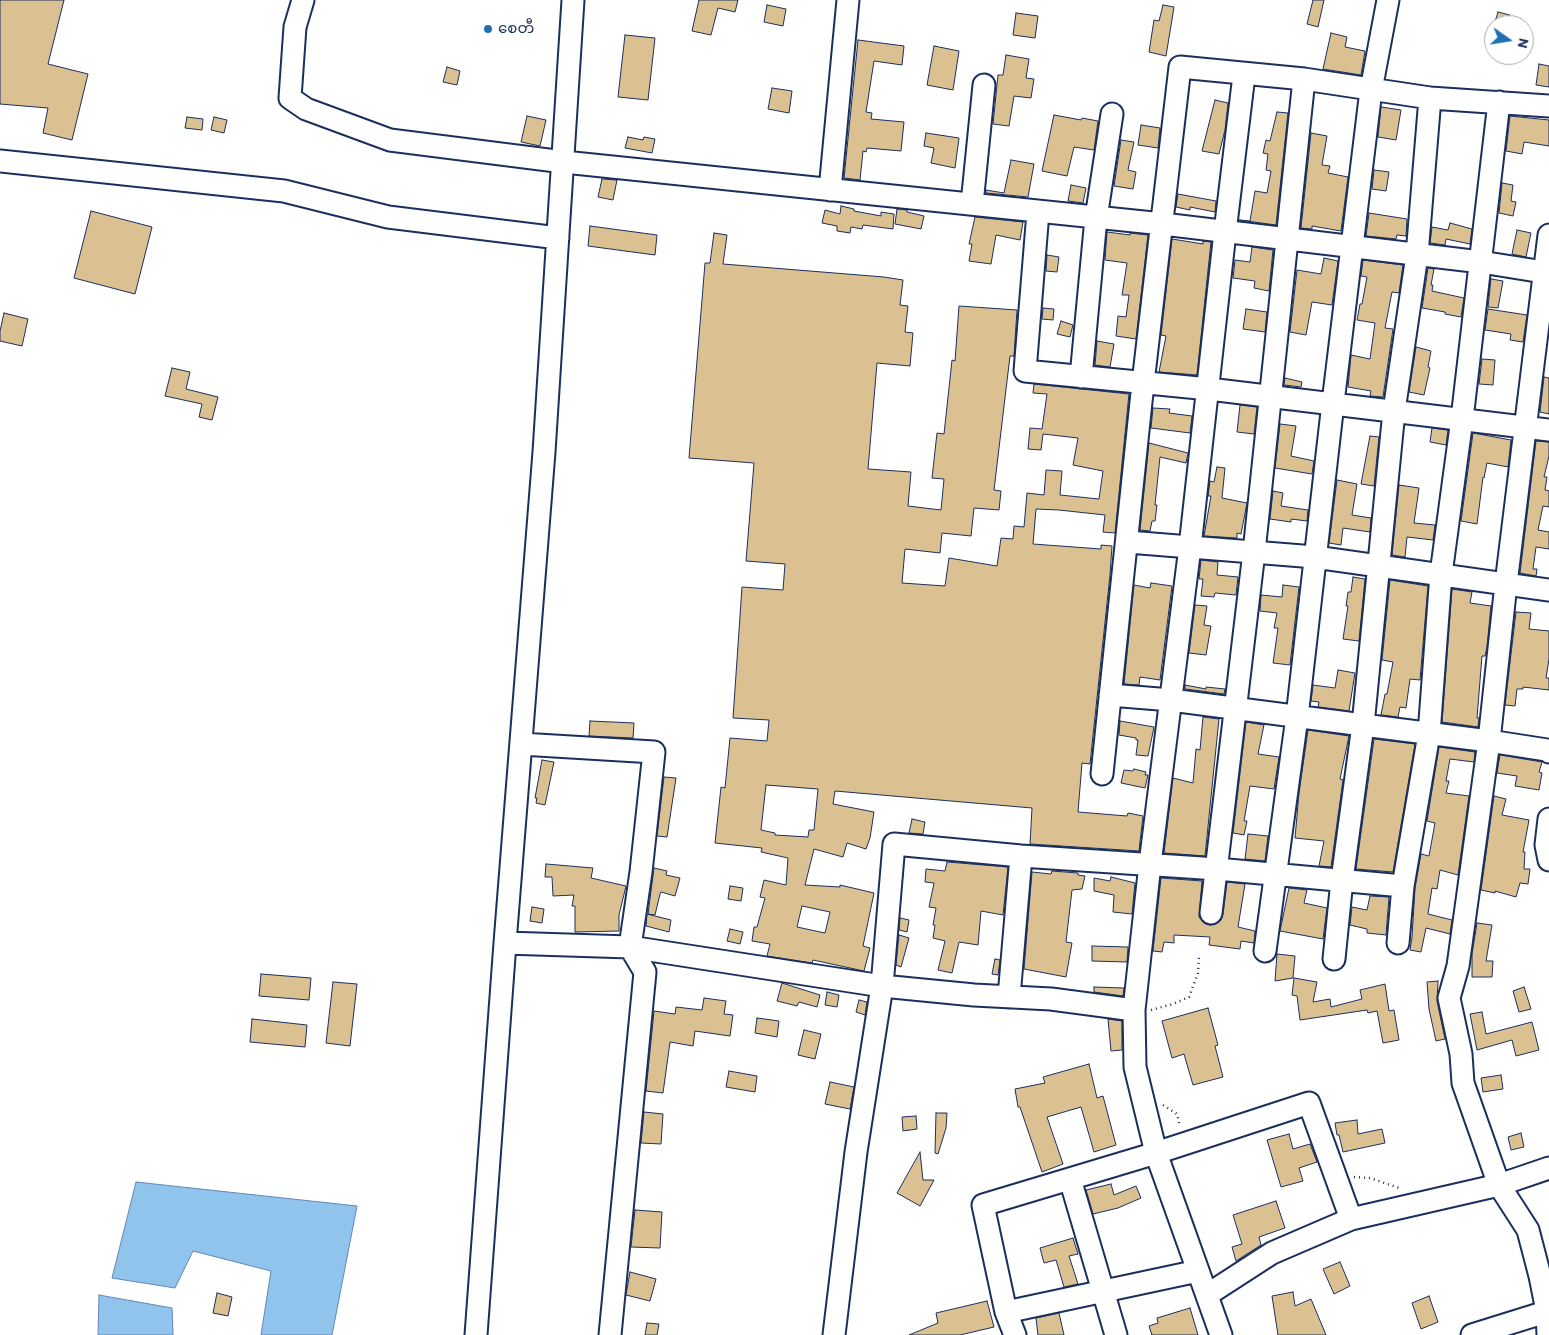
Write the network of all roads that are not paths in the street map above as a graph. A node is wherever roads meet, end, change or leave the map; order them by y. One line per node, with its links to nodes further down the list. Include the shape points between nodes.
1 (303, 0): 14 (street, via 295,27 290,98 306,109 390,140)
2 (573, 0): 14 (street)
3 (848, 0): 15 (street)
4 (1388, 0): 8 (street)
5 (1244, 75): 6 (street); 19 (street, via 1180,67); 20 (street)
6 (1304, 80): 8 (street); 23 (street)
7 (984, 84): 16 (street)
8 (1371, 90): 9 (street); 24 (street)
9 (1430, 98): 10 (street); 25 (street)
10 (1499, 102): 11 (street); 26 (street)
11 (1549, 106)
12 (1112, 114): 18 (street)
13 (0, 161): 22 (street, via 284,191 388,217)
14 (564, 162): 15 (street); 22 (street)
15 (830, 190): 16 (street)
16 (972, 204): 17 (street)
17 (1038, 212): 18 (street); 28 (street, via 1025,371)
18 (1096, 218): 19 (street); 28 (street)
19 (1163, 224): 20 (street); 29 (street)
20 (1225, 232): 23 (street); 30 (street)
21 (1549, 236): 27 (street)
22 (558, 238): 52 (street)
23 (1288, 239): 24 (street); 31 (street)
24 (1353, 247): 25 (street); 32 (street)
25 (1417, 255): 26 (street); 33 (street)
26 (1481, 262): 27 (street); 34 (street)
27 (1547, 272): 35 (street)
28 (1081, 377): 29 (street)
29 (1143, 383): 30 (street); 37 (street)
30 (1209, 389): 31 (street); 38 (street)
31 (1270, 396): 32 (street); 39 (street)
32 (1333, 403): 33 (street); 40 (street)
33 (1394, 411): 34 (street); 41 (street)
34 (1462, 419): 35 (street); 42 (street)
35 (1525, 426): 36 (street); 43 (street)
36 (1549, 430)
37 (1128, 542): 38 (street); 45 (street)
38 (1190, 547): 39 (street); 46 (street)
39 (1254, 552): 40 (street); 47 (street)
40 (1315, 557): 41 (street); 48 (street)
41 (1380, 566): 42 (street); 49 (street)
42 (1441, 574): 43 (street); 50 (street)
43 (1506, 584): 44 (street); 51 (street)
44 (1549, 590)
45 (1110, 694): 46 (street); 54 (street)
46 (1171, 700): 47 (street); 58 (street)
47 (1234, 708): 48 (street); 59 (street)
48 (1298, 717): 49 (street); 60 (street)
49 (1364, 724): 50 (street); 61 (street)
50 (1429, 734): 51 (street); 62 (street)
51 (1489, 741): 53 (street); 75 (street, via 1458,966 1449,998 1461,1054 1463,1083)
52 (521, 744): 64 (street); 66 (street, via 654,752)
53 (1548, 745)
54 (1102, 774)
55 (1549, 819): 57 (street, via 1546,845)
56 (1021, 856): 58 (street); 69 (street, via 894,844); 70 (street)
57 (1549, 860)
58 (1150, 864): 59 (street); 71 (street)
59 (1217, 868): 60 (street); 63 (street)
60 (1276, 874): 61 (street); 67 (street)
61 (1342, 880): 62 (street); 68 (street)
62 (1403, 886): 65 (street)
63 (1211, 913)
64 (505, 943): 66 (street); 82 (street)
65 (1398, 943)
66 (630, 947): 69 (street); 83 (street, via 645,972)
67 (1265, 952)
68 (1334, 959)
69 (882, 986): 70 (street); 84 (street, via 856,1152)
70 (1010, 997): 71 (street, via 1051,998)
71 (1134, 1014): 72 (street, via 1135,1067)
72 (1156, 1153): 74 (street); 76 (street, via 1309,1103); 77 (street)
73 (1549, 1168): 75 (street)
74 (1070, 1179): 78 (street); 81 (street, via 983,1205)
75 (1499, 1185): 76 (street); 80 (street, via 1528,1230)
76 (1351, 1220): 79 (street, via 1272,1253)
77 (1198, 1272): 78 (street); 79 (street)
78 (1103, 1291): 81 (street); 86 (street)
79 (1206, 1295): 87 (street)
80 (1548, 1311): 88 (street); 89 (street)
81 (1006, 1312): 85 (street)
82 (476, 1335)
83 (610, 1335)
84 (834, 1335)
85 (1015, 1335)
86 (1116, 1335)
87 (1221, 1335)
88 (1472, 1335)
89 (1548, 1335)

